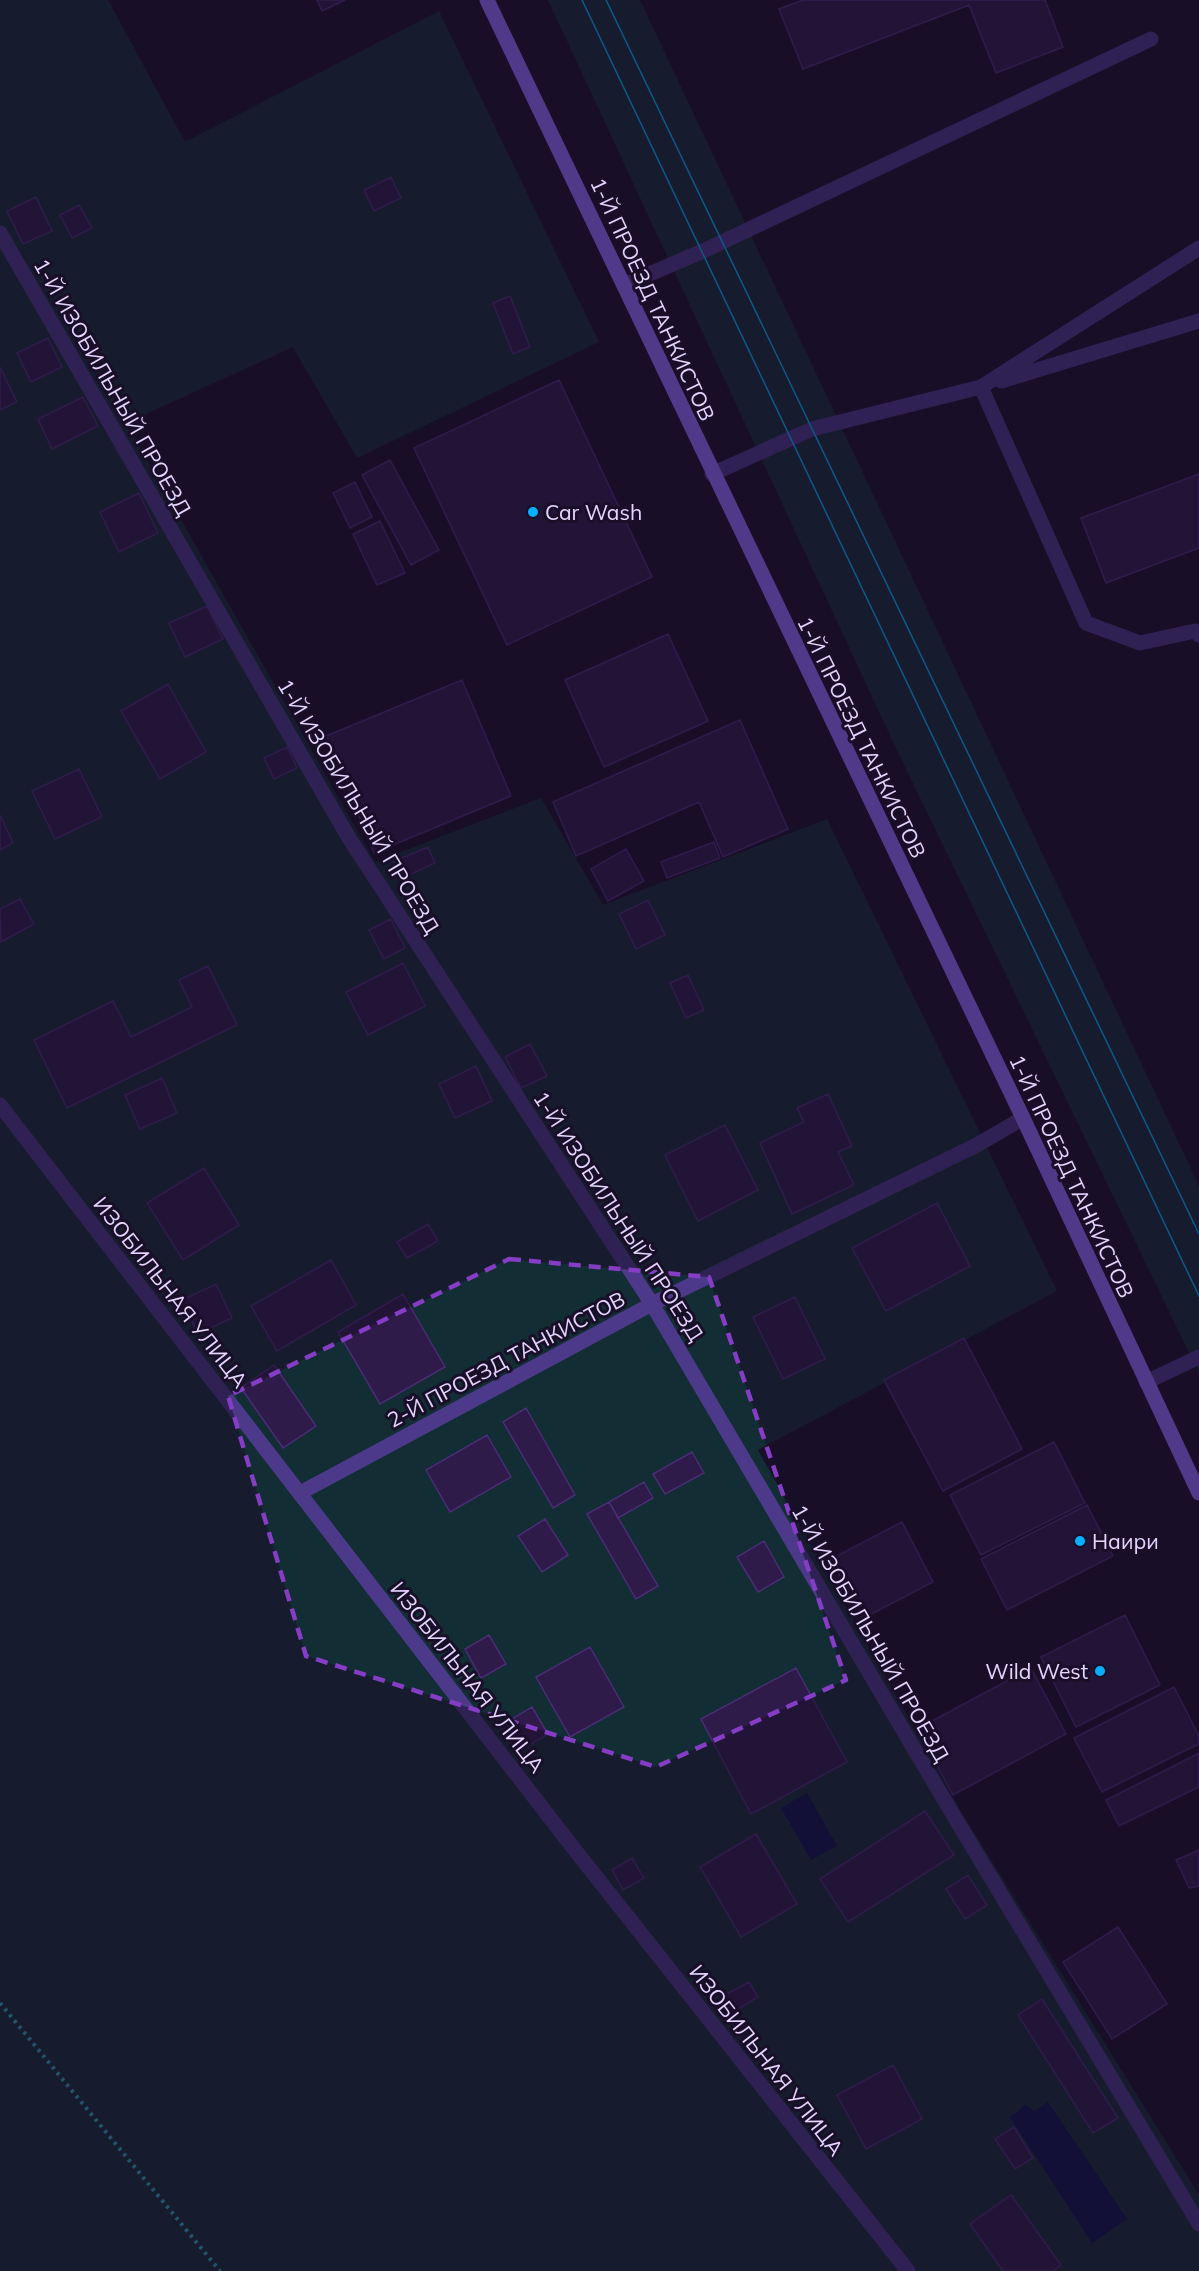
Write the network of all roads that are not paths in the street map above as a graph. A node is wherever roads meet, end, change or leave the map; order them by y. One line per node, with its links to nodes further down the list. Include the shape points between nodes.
1 (487, 0): 5 (main road, 1-Й ПРОЕЗД ТАНКИСТОВ)
2 (1151, 39): 5 (street)
3 (0, 233): 12 (street, 1-Й ИЗОБИЛЬНЫЙ ПРОЕЗД, via 349,838)
4 (1199, 248): 7 (street)
5 (624, 285): 8 (main road, 1-Й ПРОЕЗД ТАНКИСТОВ)
6 (1199, 321): 7 (street)
7 (981, 387): 8 (street, via 812,429); 9 (street, via 1086,624 1140,643)
8 (712, 474): 11 (main road, 1-Й ПРОЕЗД ТАНКИСТОВ)
9 (1198, 631)
10 (0, 1105): 15 (street, ИЗОБИЛЬНАЯ УЛИЦА)
11 (1023, 1118): 12 (street, 2-Й ПРОЕЗД ТАНКИСТОВ, via 976,1145); 14 (main road, 1-Й ПРОЕЗД ТАНКИСТОВ)
12 (652, 1304): 15 (street, 2-Й ПРОЕЗД ТАНКИСТОВ); 17 (street, 1-Й ИЗОБИЛЬНЫЙ ПРОЕЗД)
13 (1199, 1357): 14 (street)
14 (1146, 1382): 16 (main road, 1-Й ПРОЕЗД ТАНКИСТОВ)
15 (300, 1493): 18 (street, ИЗОБИЛЬНАЯ УЛИЦА, via 571,1845)
16 (1199, 1493)
17 (1199, 2224)
18 (908, 2271)

